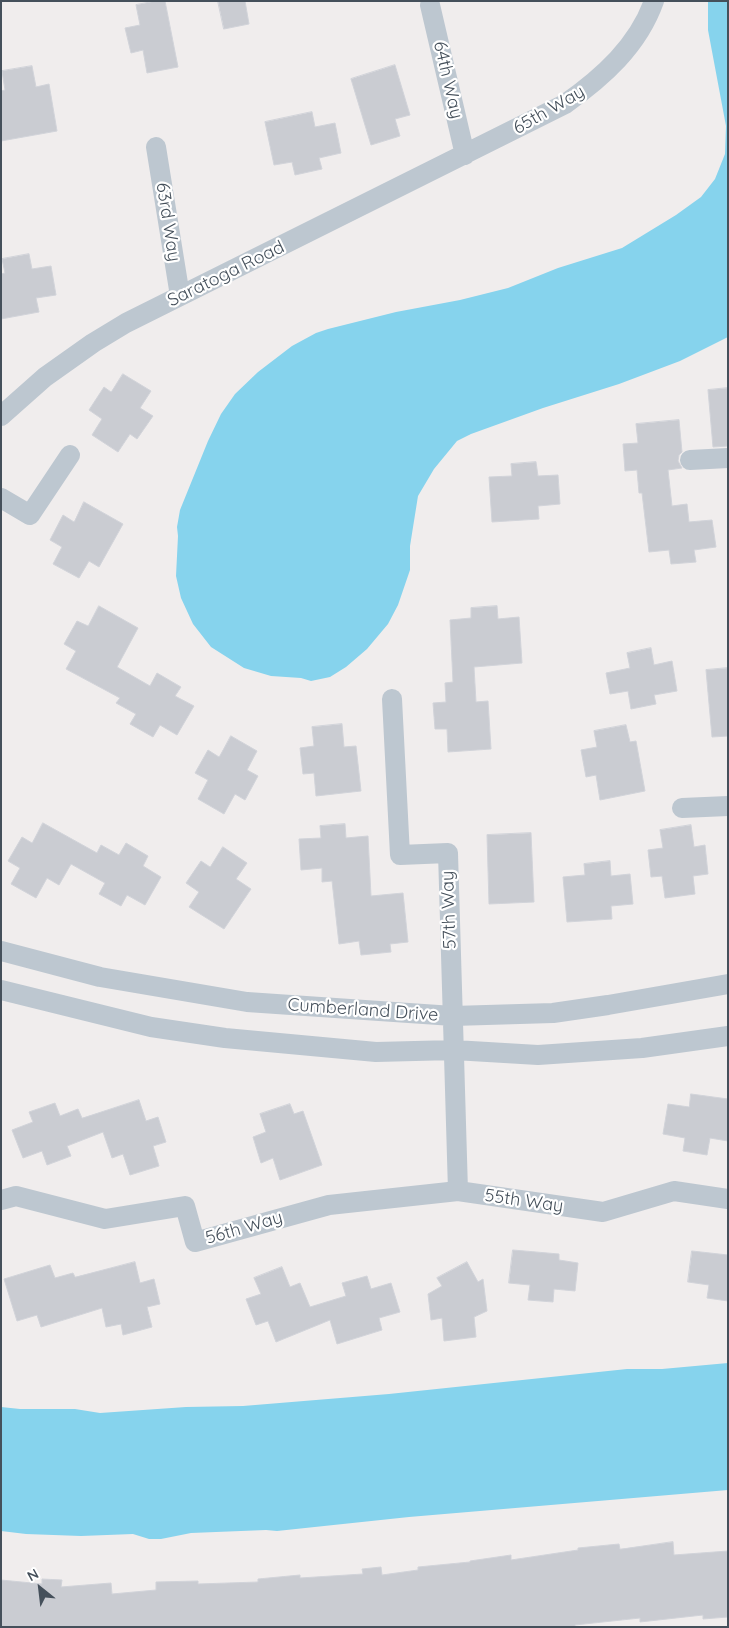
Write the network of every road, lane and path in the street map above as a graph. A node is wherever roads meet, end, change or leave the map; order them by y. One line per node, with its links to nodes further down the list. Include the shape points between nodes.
1 (654, 1): 4 (street, 65th Way, via 636,36 616,63 592,85 565,104)
2 (430, 5): 4 (street, 64th Way)
3 (156, 147): 5 (street, 63rd Way)
4 (465, 155): 5 (street, Saratoga Road)
5 (180, 296): 6 (street, Saratoga Road, via 92,343 45,377)
6 (1, 416)
7 (70, 455): 10 (street, via 30,515)
8 (728, 458): 9 (street)
9 (690, 460)
10 (1, 498)
11 (392, 699): 17 (street, 57th Way, via 400,855 448,853)
12 (728, 806): 13 (street)
13 (682, 808)
14 (1, 951): 17 (street, Cumberland Drive, via 100,977 247,1002)
15 (728, 984): 17 (street, Cumberland Drive, via 553,1012)
16 (1, 990): 19 (street, Cumberland Drive, via 151,1026 224,1038 376,1052)
17 (453, 1016): 19 (street, 57th Way)
18 (728, 1036): 19 (street, Cumberland Drive, via 642,1048 538,1055)
19 (454, 1050): 20 (street)
20 (458, 1192): 21 (street, 55th Way, via 603,1212 674,1191); 22 (street, 56th Way, via 329,1205 195,1242 185,1206 105,1219 16,1196)
21 (728, 1199)
22 (1, 1200)

